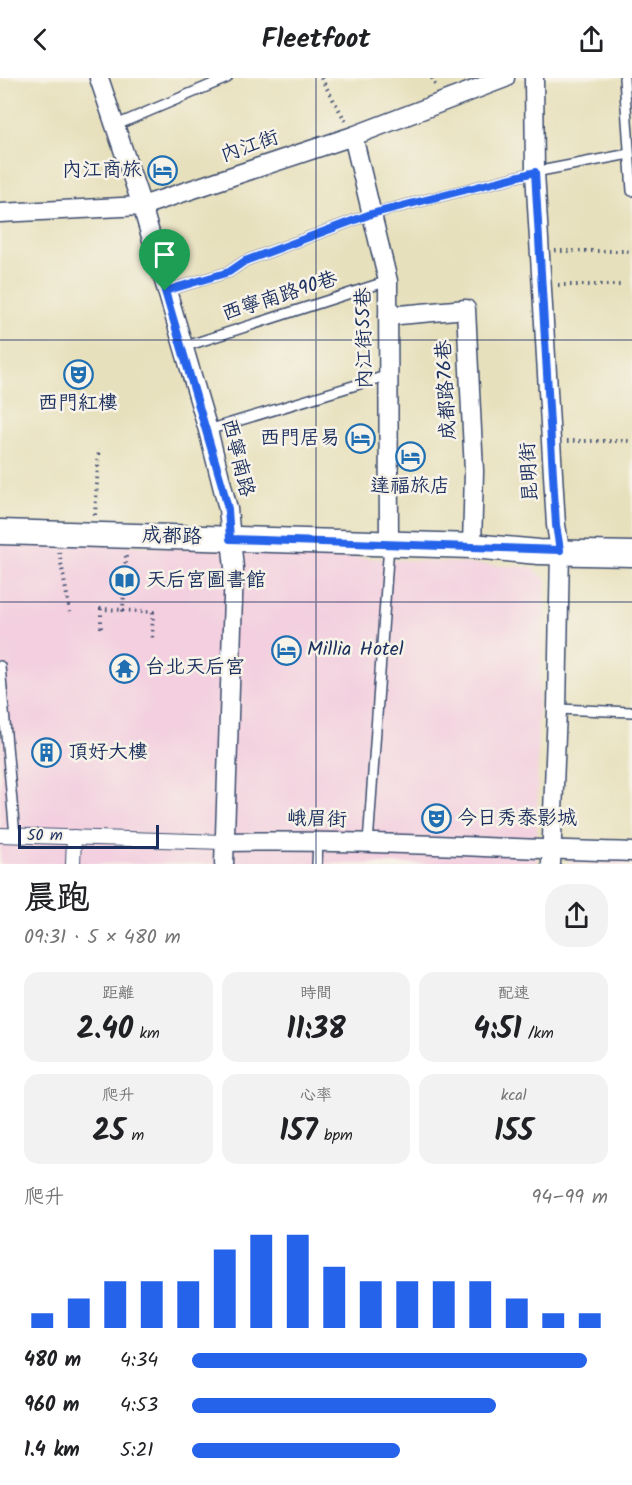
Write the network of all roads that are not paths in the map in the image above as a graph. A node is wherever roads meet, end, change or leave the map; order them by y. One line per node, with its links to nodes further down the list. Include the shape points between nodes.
1 (99, 78): 6 (street, 西寧南路)
2 (227, 78): 6 (lane)
3 (505, 78): 7 (street, 內江街)
4 (534, 78): 9 (street, 昆明街)
5 (624, 78): 8 (lane)
6 (114, 126): 11 (street, 西寧南路)
7 (353, 136): 11 (street, 內江街); 13 (street, 內江街55巷)
8 (629, 154): 9 (lane); 10 (lane)
9 (535, 172): 13 (lane); 24 (street, 昆明街)
10 (632, 191)
11 (142, 206): 12 (street, 內江街); 15 (street, 西寧南路)
12 (0, 213)
13 (371, 214): 14 (street, 內江街55巷); 15 (lane, via 245,261 229,272)
14 (388, 281): 16 (street, 內江街55巷); 17 (lane, 西寧南路90巷)
15 (165, 291): 17 (street, 西寧南路)
16 (388, 316): 18 (street, 內江街55巷); 23 (street, 成都路76巷, via 466,309 474,471)
17 (183, 347): 19 (street, 西寧南路)
18 (389, 375): 19 (lane); 22 (street, 內江街55巷)
19 (208, 430): 21 (street, 西寧南路, via 228,509)
20 (0, 532): 21 (main road, 成都路)
21 (230, 539): 22 (main road, 成都路); 32 (street, 西寧南路, via 234,568)
22 (389, 544): 23 (main road, 成都路); 34 (lane)
23 (472, 546): 24 (main road, 成都路)
24 (560, 550): 25 (main road, 成都路); 27 (street, 昆明街)
25 (632, 554)
26 (0, 667): 30 (lane)
27 (557, 709): 28 (lane); 36 (street, 昆明街)
28 (632, 712)
29 (0, 835): 30 (street, 峨眉街)
30 (15, 836): 31 (street, 峨眉街)
31 (74, 837): 32 (street, 峨眉街); 37 (street)
32 (224, 842): 33 (street, 峨眉街); 38 (street, 西寧南路)
33 (318, 842): 34 (street, 峨眉街); 39 (lane)
34 (368, 844): 36 (street, 峨眉街)
35 (632, 852): 36 (street, 峨眉街)
36 (551, 858)
37 (73, 864)
38 (224, 864)
39 (317, 864)

